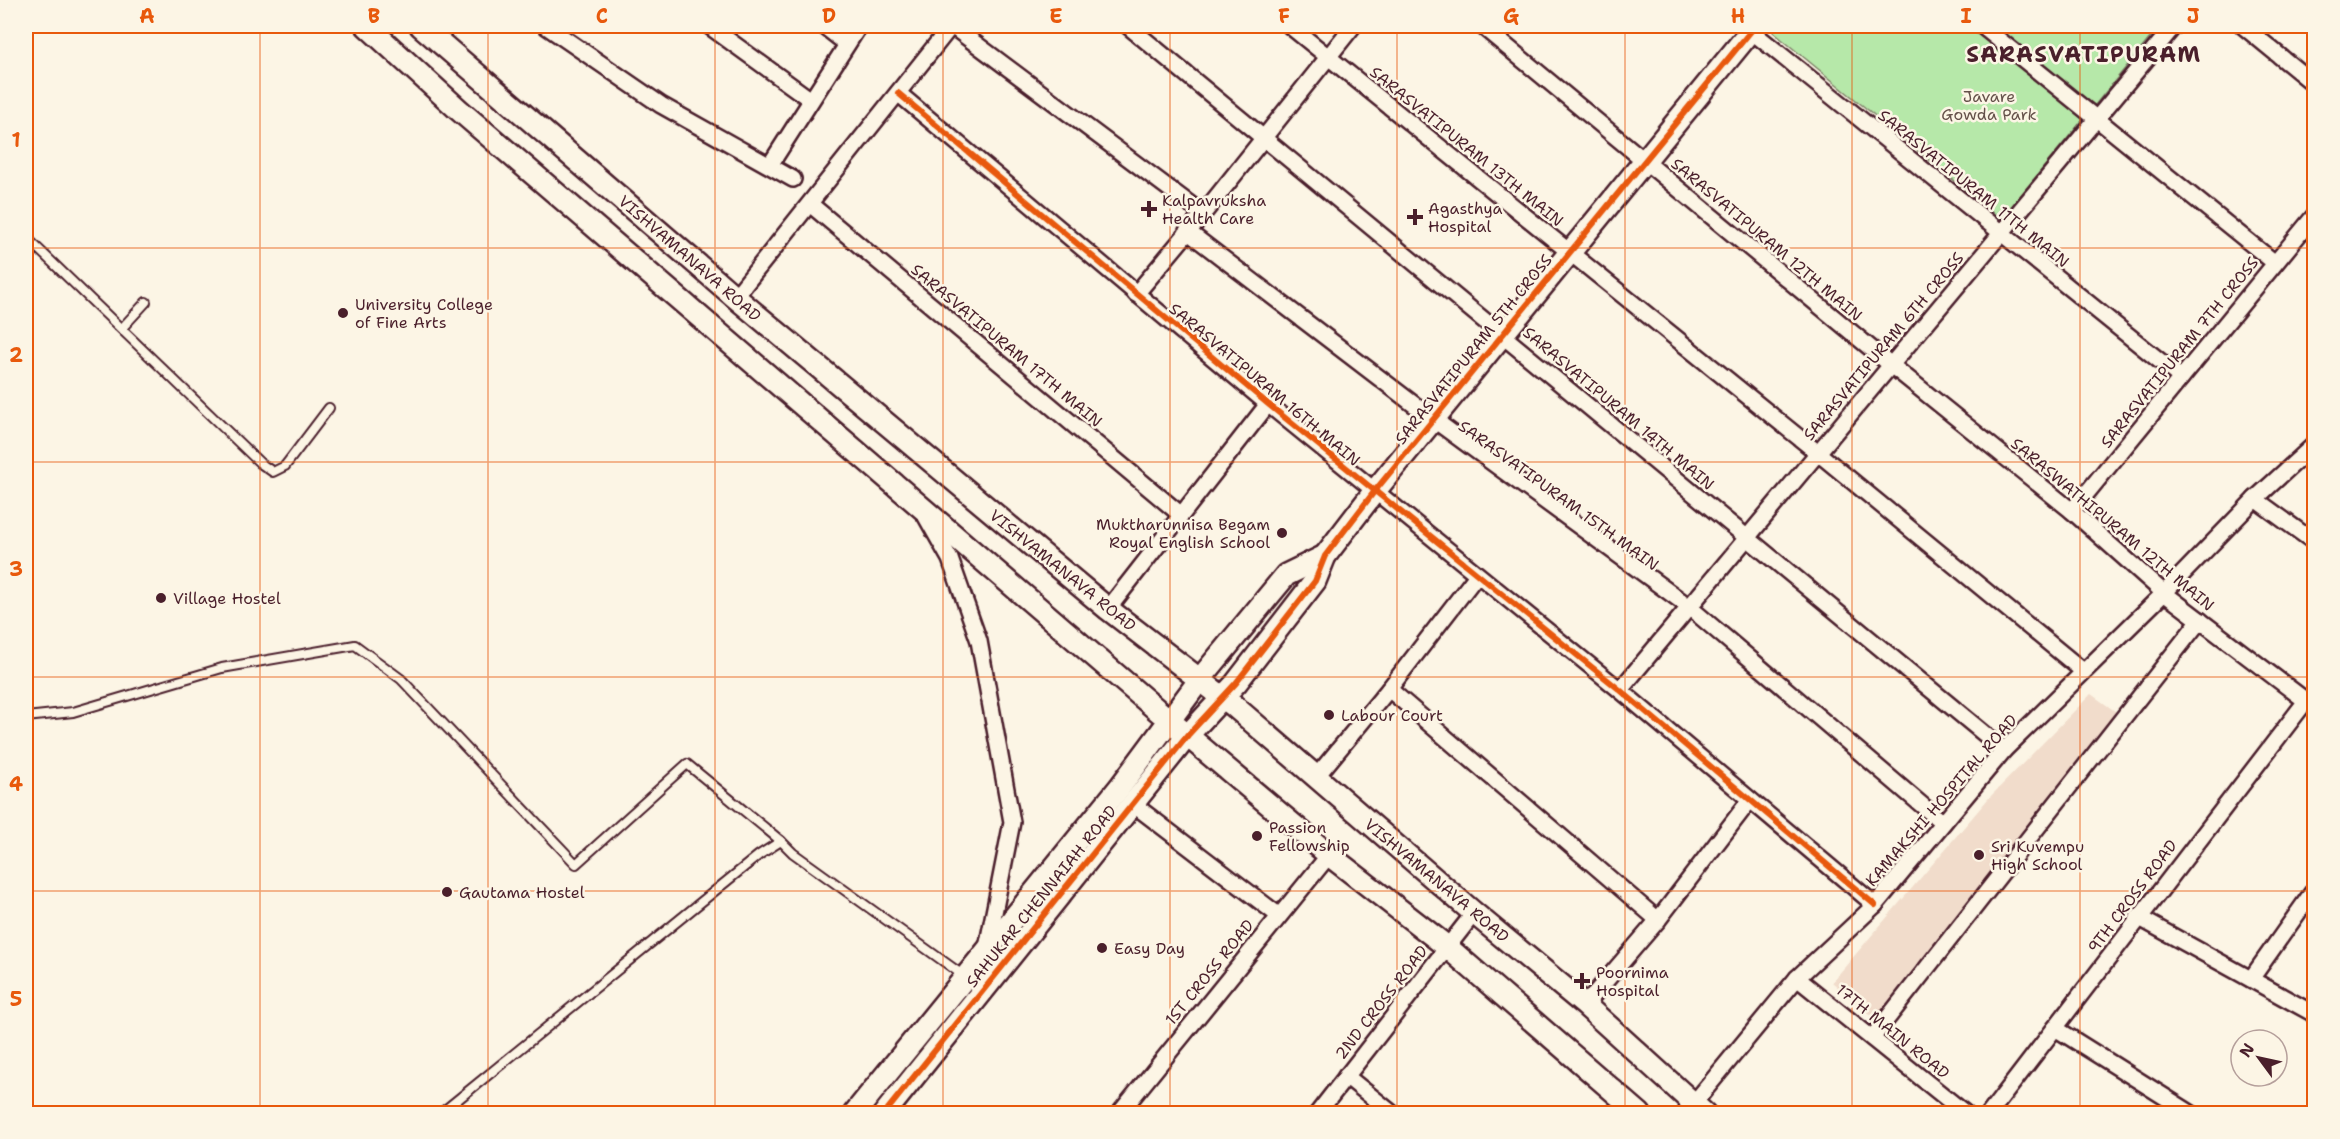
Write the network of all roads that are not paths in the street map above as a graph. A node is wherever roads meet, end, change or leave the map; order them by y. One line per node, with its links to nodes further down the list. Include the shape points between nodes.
1 (367, 26): 48 (main road, via 468,118)
2 (421, 26): 35 (main road, VISHVAMANAVA ROAD)
3 (709, 26): 20 (street)
4 (824, 26): 16 (street)
5 (859, 26): 16 (street)
6 (952, 26): 19 (street); 27 (street)
7 (1128, 26): 22 (street, SARASVATIPURAM 14TH MAIN)
8 (1290, 26): 17 (street, SARASVATIPURAM 13TH MAIN)
9 (1353, 26): 17 (street)
10 (1482, 26): 23 (street, SARASVATIPURAM 12TH MAIN)
11 (1982, 26): 21 (street)
12 (2174, 26): 21 (street, SARASVATIPURAM 6TH CROSS)
13 (2243, 26): 18 (street)
14 (1751, 27): 23 (main road, SARASVATIPURAM 5TH CROSS); 30 (street, SARASVATIPURAM 11TH MAIN)
15 (553, 28): 24 (street, via 661,105)
16 (847, 44): 20 (street)
17 (1328, 56): 22 (street); 32 (street, SARASVATIPURAM 13TH MAIN)
18 (2314, 84)
19 (898, 93): 26 (street); 34 (street, SARASVATIPURAM 16TH MAIN)
20 (811, 100): 24 (street)
21 (2096, 119): 30 (street, SARASVATIPURAM 6TH CROSS); 33 (street)
22 (1263, 137): 27 (street); 38 (street, SARASVATIPURAM 14TH MAIN)
23 (1644, 160): 32 (main road, SARASVATIPURAM 5TH CROSS); 39 (street, SARASVATIPURAM 12TH MAIN)
24 (770, 165): 25 (street)
25 (793, 179)
26 (810, 204): 35 (street); 50 (street, SARASVATIPURAM 17TH MAIN)
27 (1203, 214): 29 (street)
28 (2314, 216): 33 (street, SARASVATIPURAM 7TH CROSS)
29 (1187, 231): 34 (street); 43 (street, SARASVATIPURAM 15TH MAIN)
30 (2000, 234): 39 (street, SARASVATIPURAM 6TH CROSS); 40 (street, SARASVATIPURAM 11TH MAIN)
31 (26, 237): 37 (lane)
32 (1569, 252): 38 (main road, SARASVATIPURAM 5TH CROSS); 45 (street, SARASVATIPURAM 13TH MAIN)
33 (2276, 263): 40 (street, SARASVATIPURAM 7TH CROSS)
34 (1136, 294): 41 (street, SARASVATIPURAM 16TH MAIN)
35 (735, 297): 57 (main road, VISHVAMANAVA ROAD)
36 (146, 302): 37 (lane)
37 (122, 328): 42 (lane, via 260,464 273,472 285,466)
38 (1502, 334): 43 (main road, SARASVATIPURAM 5TH CROSS); 51 (street, SARASVATIPURAM 14TH MAIN)
39 (1891, 365): 45 (street, SARASVATIPURAM 6TH CROSS); 49 (street, SARASWATHIPURAM 12TH MAIN)
40 (2181, 378): 49 (street, SARASVATIPURAM 7TH CROSS)
41 (1268, 404): 46 (street, SARASVATIPURAM 16TH MAIN); 50 (street)
42 (329, 408)
43 (1433, 419): 46 (main road, SARASVATIPURAM 5TH CROSS); 56 (street, SARASVATIPURAM 15TH MAIN)
44 (2314, 445): 47 (street, KAMAKSHI HOSPITAL ROAD)
45 (1818, 453): 51 (street, SARASVATIPURAM 6TH CROSS); 59 (street, SARASVATIPURAM 13TH MAIN)
46 (1374, 492): 53 (main road, SARASVATIPURAM 5TH CROSS); 54 (street, SARASVATIPURAM 16TH MAIN)
47 (2255, 499): 52 (street); 55 (street, KAMAKSHI HOSPITAL ROAD)
48 (919, 503): 66 (main road); 82 (street, via 950,559 979,641 1012,822)
49 (2072, 511): 55 (street, SARASWATHIPURAM 12TH MAIN)
50 (1180, 514): 57 (street)
51 (1747, 537): 56 (street, SARASVATIPURAM 6TH CROSS); 68 (street, SARASVATIPURAM 14TH MAIN)
52 (2314, 542)
53 (1325, 556): 60 (main road, SARASVATIPURAM 5TH CROSS, via 1286,575); 63 (main road, SARASVATIPURAM 5TH CROSS, via 1315,580)
54 (1477, 575): 61 (street); 62 (street, SARASVATIPURAM 16TH MAIN)
55 (2164, 593): 58 (street, SARASWATHIPURAM 12TH MAIN); 59 (street, KAMAKSHI HOSPITAL ROAD)
56 (1688, 606): 62 (street, SARASVATIPURAM 6TH CROSS); 72 (street, SARASVATIPURAM 15TH MAIN)
57 (1108, 609): 60 (main road, VISHVAMANAVA ROAD)
58 (2200, 620): 64 (street, SARASWATHIPURAM 12TH MAIN); 89 (street)
59 (2083, 671): 68 (street, KAMAKSHI HOSPITAL ROAD)
60 (1201, 678): 63 (main road, VISHVAMANAVA ROAD); 66 (main road, SAHUKAR CHENNAIAH ROAD)
61 (1389, 688): 69 (street); 80 (street)
62 (1620, 690): 70 (street, SARASVATIPURAM 16TH MAIN)
63 (1222, 697): 67 (main road, SAHUKAR CHENNAIAH ROAD); 69 (main road, VISHVAMANAVA ROAD)
64 (2310, 704): 79 (street, 9TH CROSS ROAD)
65 (26, 717): 73 (lane, via 73,712 222,668 355,645 401,680 576,864 687,764)
66 (1170, 721): 67 (main road); 82 (main road, SAHUKAR CHENNAIAH ROAD)
67 (1188, 735): 71 (main road, SAHUKAR CHENNAIAH ROAD); 74 (main road)
68 (2004, 750): 72 (street, KAMAKSHI HOSPITAL ROAD)
69 (1316, 777): 77 (main road, VISHVAMANAVA ROAD)
70 (1750, 800): 76 (street, SARASVATIPURAM 16TH MAIN); 80 (street)
71 (1133, 804): 78 (street); 94 (main road, SAHUKAR CHENNAIAH ROAD)
72 (1943, 823): 76 (street, KAMAKSHI HOSPITAL ROAD)
73 (781, 841): 83 (lane); 92 (lane)
74 (1329, 855): 78 (street, 1ST CROSS ROAD); 81 (main road)
75 (2314, 890): 85 (street)
76 (1875, 905): 84 (street, KAMAKSHI HOSPITAL ROAD)
77 (1474, 913): 81 (street, 2ND CROSS ROAD); 86 (main road, VISHVAMANAVA ROAD)
78 (1278, 915): 95 (street, 1ST CROSS ROAD)
79 (2138, 917): 85 (street); 88 (street, 9TH CROSS ROAD)
80 (1658, 920): 86 (street)
81 (1446, 946): 90 (street, 2ND CROSS ROAD); 98 (main road)
82 (986, 951): 83 (main road, SAHUKAR CHENNAIAH ROAD)
83 (965, 977): 93 (main road, SAHUKAR CHENNAIAH ROAD)
84 (1797, 978): 89 (street, 17TH MAIN ROAD); 91 (street, KAMAKSHI HOSPITAL ROAD)
85 (2251, 979): 87 (street)
86 (1585, 1005): 91 (main road, VISHVAMANAVA ROAD)
87 (2314, 1014)
88 (2055, 1029): 100 (street, 9TH CROSS ROAD); 101 (street)
89 (1872, 1038): 99 (street, 17TH MAIN ROAD)
90 (1346, 1076): 96 (street, 2ND CROSS ROAD); 97 (street)
91 (1694, 1110)
92 (440, 1113)
93 (854, 1113)
94 (885, 1113)
95 (1119, 1113)
96 (1317, 1113)
97 (1393, 1113)
98 (1640, 1113)
99 (1966, 1113)
100 (1989, 1113)
101 (2192, 1113)

